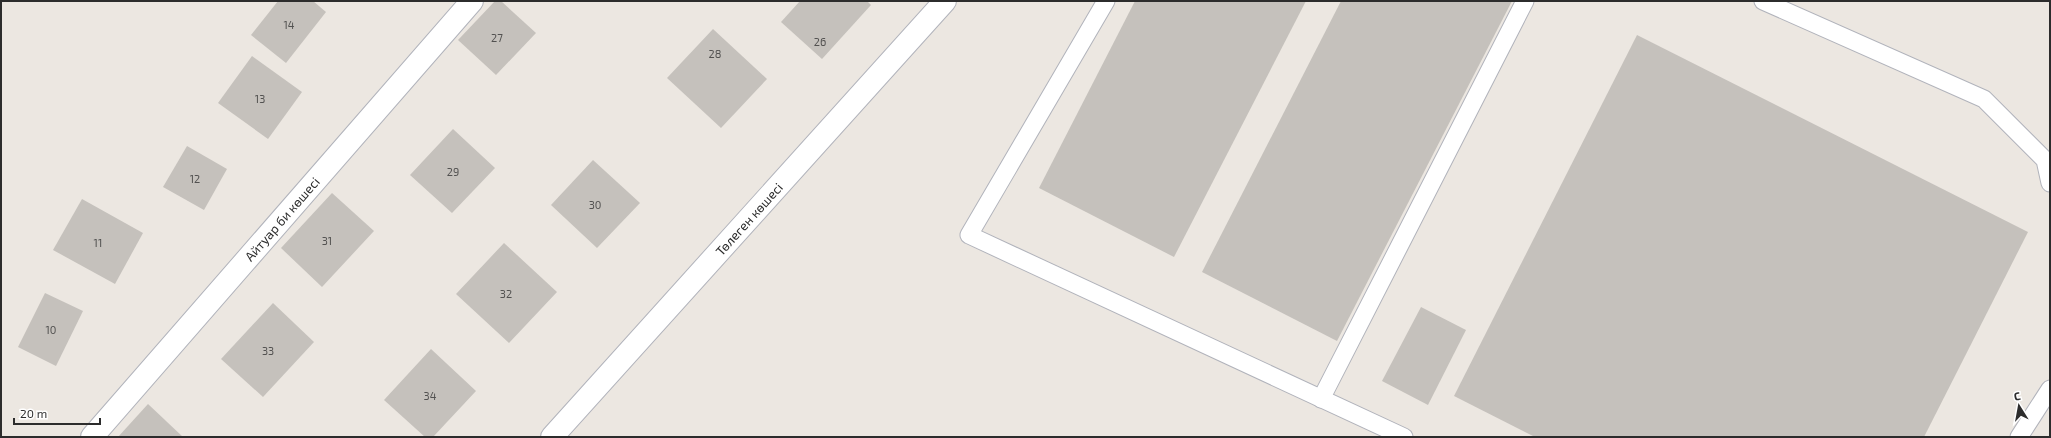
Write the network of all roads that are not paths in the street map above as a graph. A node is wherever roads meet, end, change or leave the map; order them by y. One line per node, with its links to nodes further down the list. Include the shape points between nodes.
1 (472, 1): 9 (street, Айтуар би көшесі)
2 (945, 1): 10 (street, Төлеген көшесі)
3 (1106, 1): 8 (lane, via 969,235)
4 (1526, 1): 8 (lane)
5 (1763, 1): 6 (lane, via 1984,99 2045,160)
6 (2050, 183)
7 (2050, 389): 12 (lane)
8 (1321, 399): 11 (lane)
9 (92, 437)
10 (552, 437)
11 (1404, 437)
12 (2019, 437)

